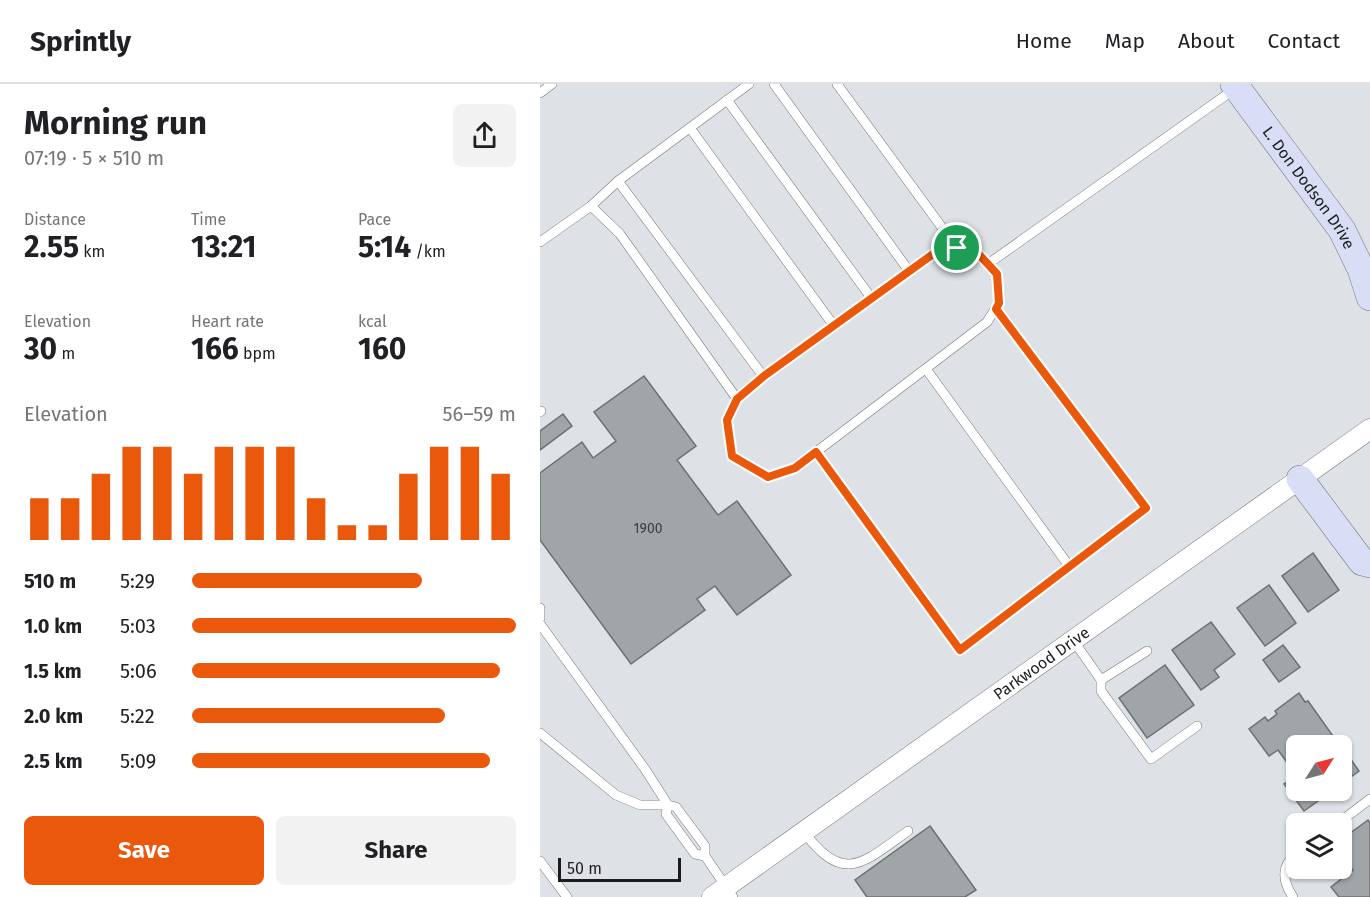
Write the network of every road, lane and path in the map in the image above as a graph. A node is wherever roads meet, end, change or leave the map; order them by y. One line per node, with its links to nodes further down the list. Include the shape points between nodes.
1 (552, 84): 6 (lane)
2 (749, 84): 7 (lane)
3 (774, 84): 15 (lane)
4 (837, 84): 12 (lane)
5 (1235, 86): 13 (lane); 14 (street, L. Don Dodson Drive)
6 (540, 93)
7 (727, 100): 8 (lane); 17 (lane)
8 (690, 128): 9 (lane); 19 (lane)
9 (618, 181): 10 (lane); 21 (lane)
10 (591, 206): 11 (lane); 22 (lane, via 620,234)
11 (540, 242)
12 (957, 248): 13 (lane, via 973,248); 15 (lane, via 940,249)
13 (988, 264): 18 (lane, via 997,274)
14 (1366, 267): 16 (street, L. Don Dodson Drive)
15 (909, 271): 17 (lane)
16 (1370, 297)
17 (872, 299): 19 (lane)
18 (996, 309): 20 (lane, via 987,322); 27 (lane, via 1146,508)
19 (834, 326): 21 (lane)
20 (926, 369): 24 (lane); 27 (lane)
21 (764, 376): 22 (lane)
22 (737, 399): 24 (lane, via 727,420 732,456 768,477 795,468)
23 (1370, 429): 25 (street, Parkwood Drive)
24 (816, 452): 27 (lane, via 960,650)
25 (1299, 479): 26 (street, via 1362,562); 31 (street, Parkwood Drive)
26 (1370, 564)
27 (1069, 566)
28 (540, 608): 29 (lane)
29 (540, 618)
30 (540, 624): 37 (lane)
31 (1073, 640): 33 (lane); 40 (street, Parkwood Drive)
32 (1147, 651): 33 (lane)
33 (1101, 680): 34 (lane, via 1101,691 1151,759)
34 (1197, 726)
35 (540, 733): 37 (lane, via 616,795 640,805)
36 (1370, 799): 38 (lane)
37 (668, 805): 43 (lane, via 676,807 705,846 705,856)
38 (1351, 813)
39 (908, 831): 40 (lane, via 863,863 839,864 816,848)
40 (804, 832): 43 (street, Parkwood Drive)
41 (540, 861): 44 (lane)
42 (1286, 866): 45 (lane, via 1285,883)
43 (724, 894)
44 (567, 897)
45 (1293, 897)

